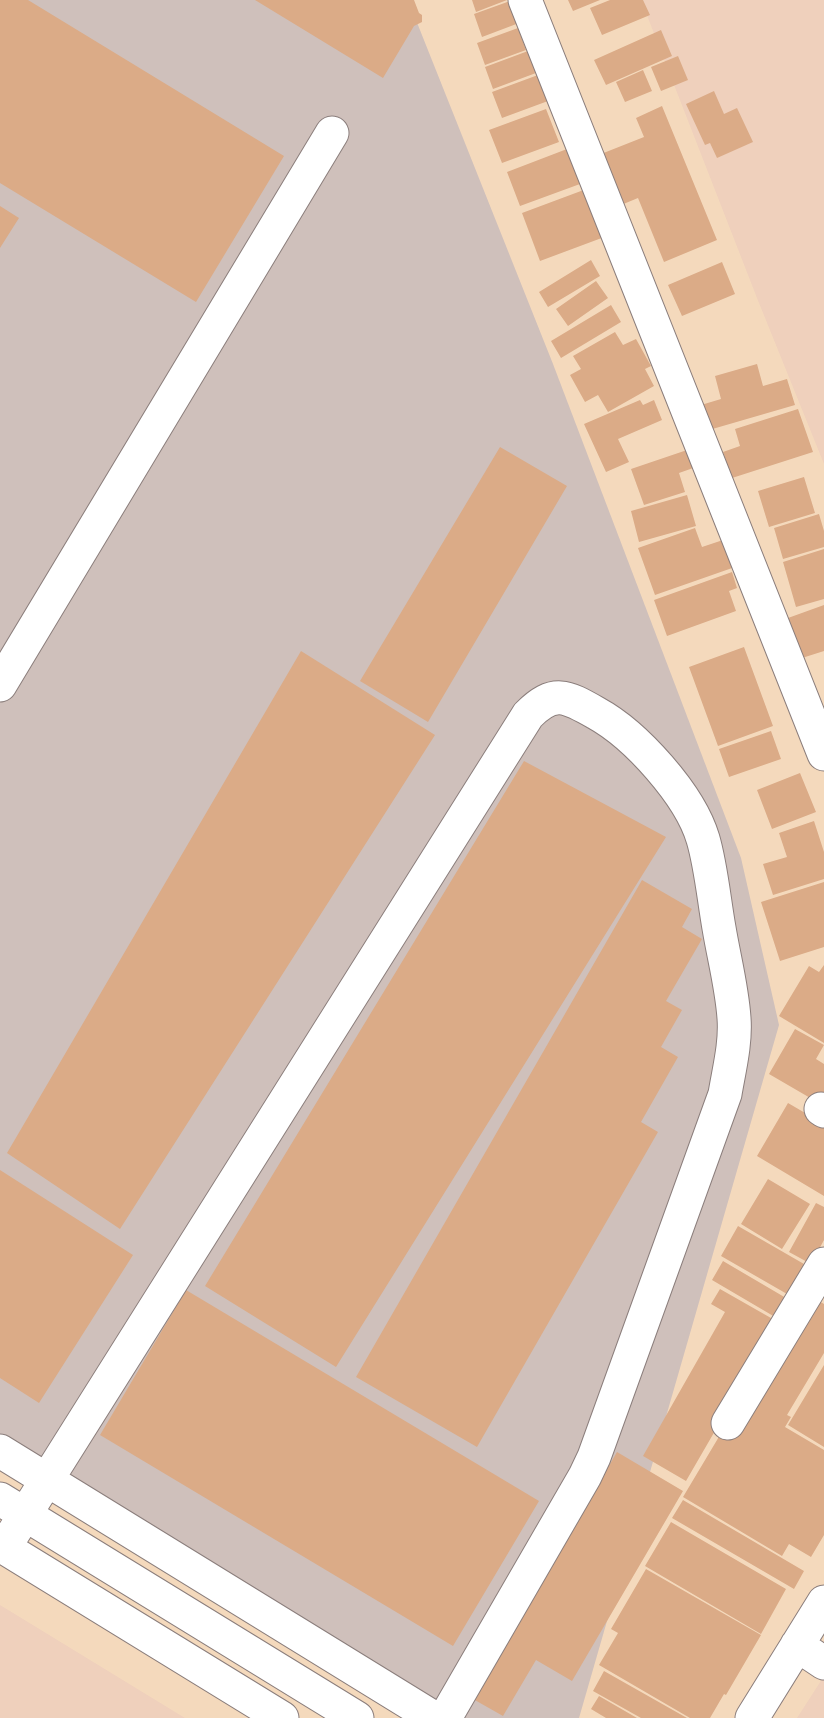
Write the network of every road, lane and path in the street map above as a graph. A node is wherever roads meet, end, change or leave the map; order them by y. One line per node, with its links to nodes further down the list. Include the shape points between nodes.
1 (525, 0): 4 (street)
2 (332, 133): 3 (street)
3 (0, 685)
4 (824, 754)
5 (824, 1264): 6 (street)
6 (728, 1423)
7 (0, 1451): 8 (street)
8 (47, 1479): 9 (street); 16 (street); 17 (street, via 528,715 550,698 580,704 600,715 672,780 703,838 734,1019 731,1058 724,1094 594,1457)
9 (12, 1507): 10 (street); 15 (street)
10 (2, 1546): 14 (street)
11 (824, 1602): 12 (street)
12 (797, 1645): 13 (street); 18 (street)
13 (824, 1663)
14 (282, 1718)
15 (357, 1718)
16 (434, 1718)
17 (445, 1718)
18 (752, 1718)

